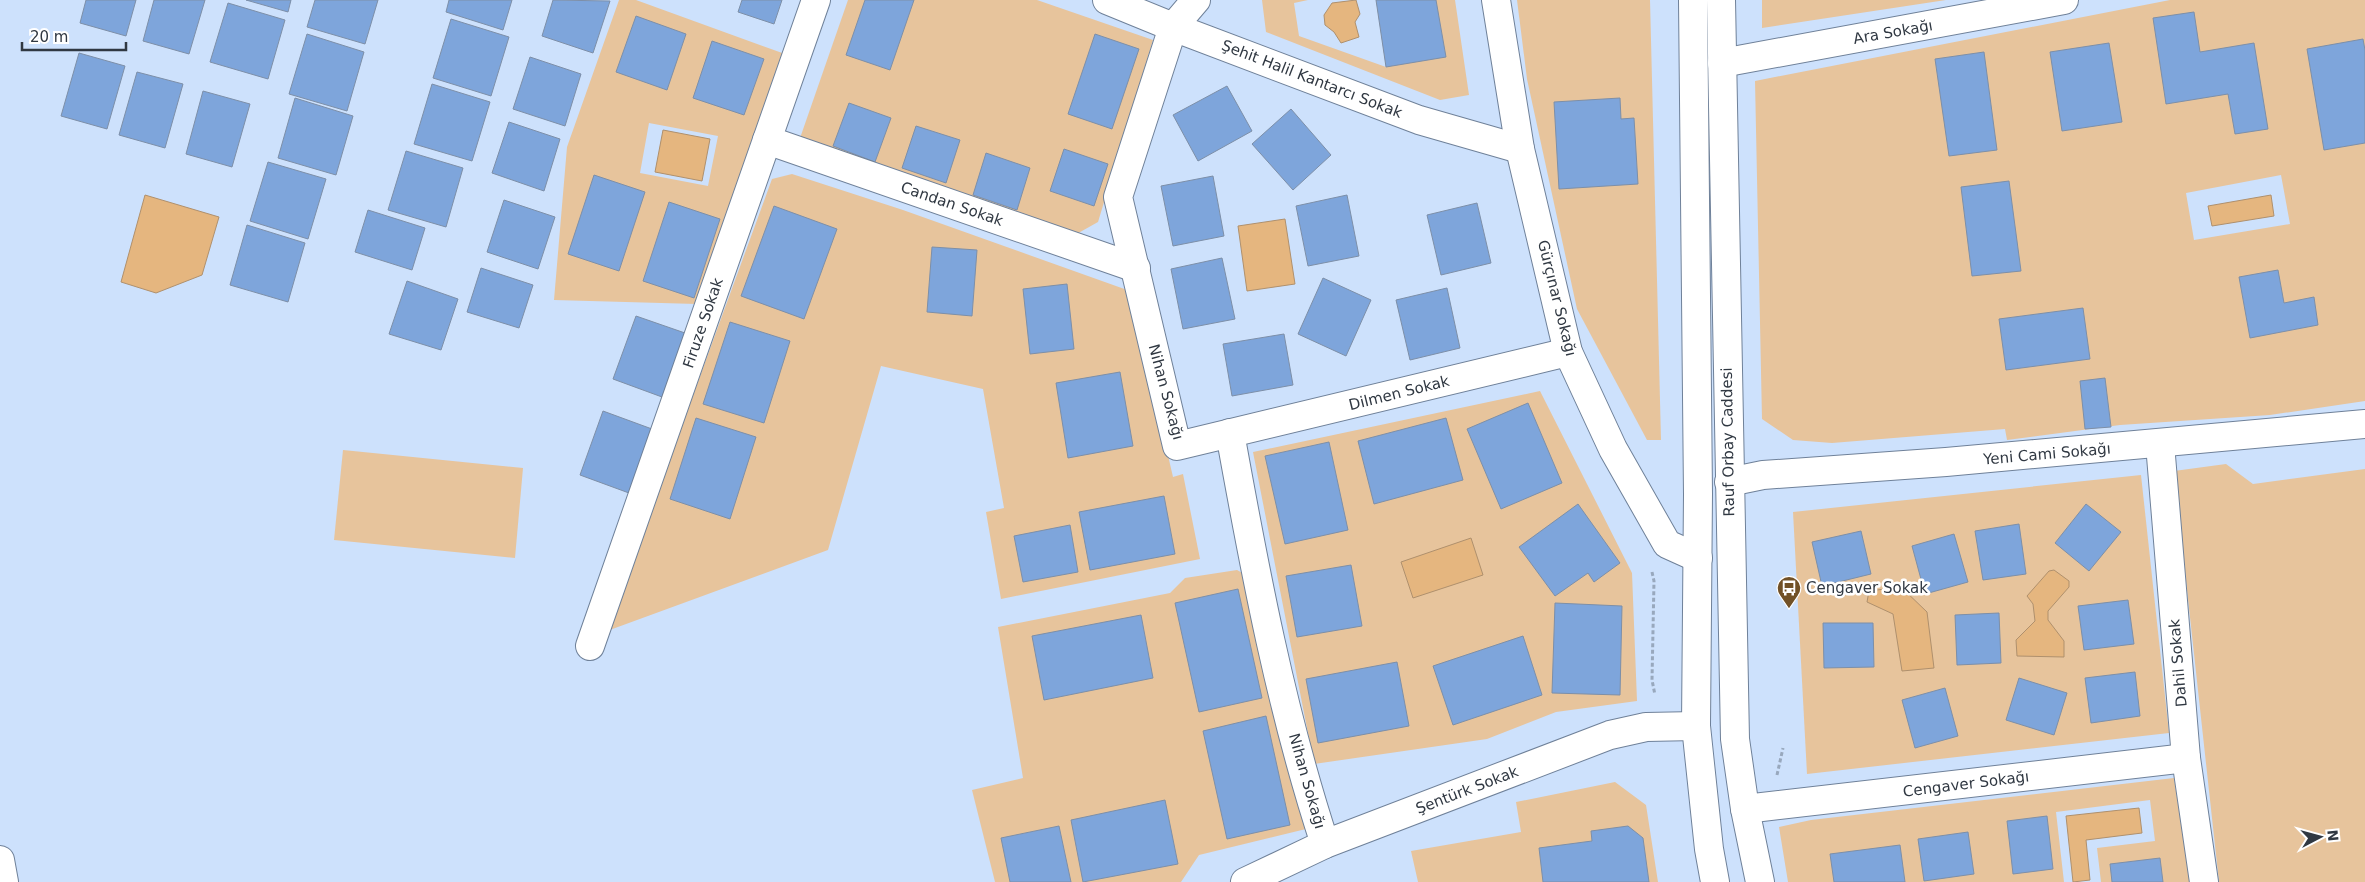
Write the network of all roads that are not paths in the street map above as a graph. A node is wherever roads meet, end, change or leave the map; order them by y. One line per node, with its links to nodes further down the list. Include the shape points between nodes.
1 (816, 0): 10 (street, Firuze Sokak)
2 (1107, 0): 8 (street, Şehit Halil Kantarcı Sokak)
3 (1196, 0): 8 (street)
4 (1496, 0): 11 (street, Gürçınar Sokağı)
5 (1693, 0): 18 (street, Rauf Orbay Caddesi)
6 (1721, 0): 9 (street, Rauf Orbay Caddesi)
7 (2064, 0): 9 (street, Ara Sokağı)
8 (1172, 27): 11 (street, Şehit Halil Kantarcı Sokak, via 1419,120); 12 (street, Nihan Sokağı, via 1118,197)
9 (1722, 63): 17 (street, Rauf Orbay Caddesi)
10 (767, 140): 12 (street, Candan Sokak); 19 (street, Firuze Sokak)
11 (1520, 148): 13 (street, Gürçınar Sokağı)
12 (1136, 268): 15 (street, Nihan Sokağı, via 1177,446)
13 (1568, 352): 15 (street, Dilmen Sokak); 18 (street, Gürçınar Sokağı, via 1613,449 1667,544)
14 (2365, 424): 16 (street, Yeni Cami Sokağı)
15 (1230, 433): 23 (street, Nihan Sokağı, via 1252,558 1302,774)
16 (2160, 444): 17 (street, Yeni Cami Sokağı, via 1763,475); 21 (street, Dahil Sokak)
17 (1729, 482): 22 (street, Rauf Orbay Caddesi, via 1735,739)
18 (1698, 558): 20 (street, Rauf Orbay Caddesi)
19 (590, 646)
20 (1696, 726): 23 (street, Şentürk Sokak, via 1646,727 1610,735); 27 (street, Rauf Orbay Caddesi)
21 (2186, 758): 22 (street, Cengaver Sokağı); 29 (street, Dahil Sokak)
22 (1745, 809): 28 (street, Rauf Orbay Caddesi)
23 (1325, 844): 26 (street, Şentürk Sokak)
24 (0, 860): 25 (street)
25 (4, 882)
26 (1245, 882)
27 (1715, 882)
28 (1760, 882)
29 (2204, 882)

